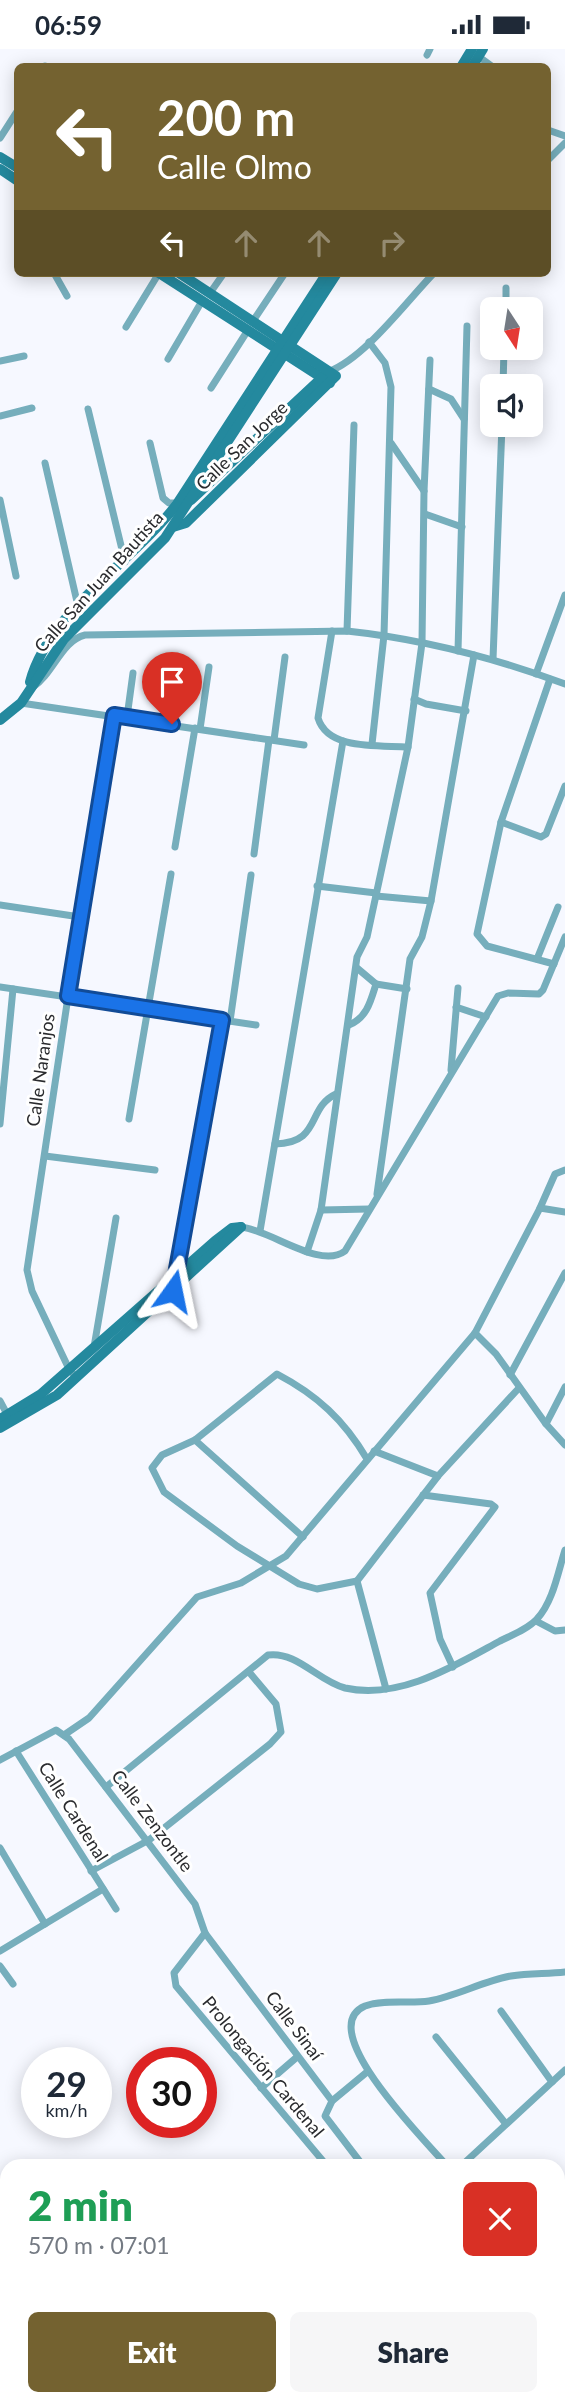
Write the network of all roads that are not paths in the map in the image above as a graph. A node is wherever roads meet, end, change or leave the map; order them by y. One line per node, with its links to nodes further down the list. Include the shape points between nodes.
1 (478, 51): 2 (main road)
2 (465, 63)
3 (14, 116): 4 (street)
4 (0, 138)
5 (565, 143): 6 (street)
6 (551, 157)
7 (56, 277): 17 (street)
8 (157, 277): 22 (street)
9 (167, 277): 18 (main road)
10 (184, 277): 18 (main road)
11 (221, 277): 18 (street)
12 (282, 277): 20 (street)
13 (325, 277): 24 (main road, Calle San Juan Bautista)
14 (334, 277): 24 (main road, Calle San Juan Bautista)
15 (430, 277): 23 (street)
16 (506, 288): 19 (street)
17 (67, 296)
18 (206, 297): 20 (main road); 26 (street)
19 (506, 297)
20 (250, 325): 24 (main road); 30 (street)
21 (467, 326): 35 (street)
22 (126, 327)
23 (369, 342): 29 (street); 38 (street, via 388,370)
24 (284, 348): 29 (main road); 43 (main road, Calle San Juan Bautista); 44 (main road, Calle San Juan Bautista)
25 (24, 356): 28 (street)
26 (168, 359)
27 (430, 360): 31 (street)
28 (0, 361)
29 (331, 375): 43 (main road, Calle San Jorge); 46 (main road, Calle San Jorge, via 186,523)
30 (211, 388)
31 (429, 389): 35 (street, via 451,399); 41 (street)
32 (32, 408): 34 (street)
33 (89, 409): 48 (street)
34 (0, 416)
35 (465, 419): 47 (street)
36 (355, 425): 54 (street)
37 (502, 437): 60 (street)
38 (390, 442): 41 (street); 55 (street)
39 (150, 443): 44 (street, via 163,498)
40 (45, 463): 51 (street)
41 (424, 491): 45 (street)
42 (0, 500): 49 (street)
43 (188, 502): 44 (street); 46 (main road, Calle San Juan Bautista)
44 (177, 504): 46 (main road, Calle San Juan Bautista)
45 (425, 514): 47 (street); 56 (street)
46 (167, 525): 48 (main road, Calle San Juan Bautista); 66 (main road, Calle San Juan Bautista, via 156,548 64,639)
47 (462, 527): 57 (street)
48 (125, 562): 51 (main road, Calle San Juan Bautista)
49 (16, 576)
50 (565, 595): 52 (street)
51 (79, 606): 66 (main road, Calle San Juan Bautista, via 35,664)
52 (561, 617): 63 (street)
53 (332, 631): 54 (street); 66 (street, via 85,635 71,642 44,680); 75 (street, via 318,718 324,730)
54 (347, 631): 55 (street)
55 (384, 635): 56 (street); 76 (street)
56 (422, 643): 57 (street); 67 (street)
57 (458, 651): 58 (street)
58 (474, 655): 60 (street); 69 (street)
59 (285, 657): 74 (street)
60 (493, 660): 63 (street)
61 (209, 667): 73 (street)
62 (133, 673): 71 (street)
63 (536, 674): 64 (street)
64 (550, 679): 65 (street); 80 (street)
65 (565, 684)
66 (28, 690): 68 (main road)
67 (414, 699): 69 (street); 78 (street)
68 (21, 703): 70 (street); 72 (main road)
69 (466, 711): 87 (street)
70 (114, 715): 71 (street); 90 (street, Calle Naranjos)
71 (127, 717): 73 (street)
72 (0, 720)
73 (198, 728): 74 (street); 81 (street)
74 (272, 740): 77 (street); 82 (street)
75 (344, 741): 76 (street); 85 (street)
76 (372, 744): 78 (street)
77 (304, 745)
78 (408, 747): 86 (street)
79 (565, 786): 80 (street, via 541,837)
80 (501, 822): 92 (street, via 478,938 490,947)
81 (175, 847)
82 (254, 855)
83 (170, 874): 102 (street)
84 (251, 875): 104 (street)
85 (317, 886): 86 (street); 111 (street)
86 (376, 895): 87 (street); 94 (street)
87 (430, 901): 99 (street, via 422,937 410,959)
88 (0, 905): 90 (street)
89 (558, 907): 92 (street)
90 (80, 917): 100 (street, Calle Naranjos)
91 (565, 937): 93 (street)
92 (537, 959): 93 (street)
93 (554, 964): 103 (street, via 539,994 503,994)
94 (357, 968): 95 (street); 106 (street)
95 (376, 983): 99 (street); 106 (street, via 367,1009)
96 (0, 987): 98 (street)
97 (458, 988): 101 (street)
98 (13, 989): 100 (street); 110 (street)
99 (407, 989): 115 (street)
100 (68, 996): 102 (street); 112 (street, Calle Naranjos)
101 (456, 1007): 103 (street); 107 (street)
102 (149, 1008): 104 (street); 109 (street)
103 (486, 1017): 107 (street)
104 (226, 1021): 105 (street); 126 (street)
105 (256, 1025)
106 (349, 1025): 108 (street)
107 (451, 1070): 115 (street)
108 (337, 1094): 111 (street, via 325,1103 309,1133 295,1143); 118 (street)
109 (129, 1119)
110 (0, 1124)
111 (275, 1144): 122 (street)
112 (45, 1156): 113 (street); 130 (street, Calle Naranjos, via 28,1277)
113 (155, 1170)
114 (565, 1170): 116 (street, via 555,1174)
115 (377, 1194): 117 (street)
116 (540, 1208): 119 (street); 128 (street)
117 (369, 1209): 118 (street); 124 (street, via 337,1257)
118 (321, 1210): 124 (street)
119 (565, 1212)
120 (116, 1218): 129 (street)
121 (241, 1227): 122 (street); 123 (main road, via 232,1228)
122 (260, 1231): 124 (street)
123 (217, 1245): 126 (main road); 127 (main road)
124 (307, 1252)
125 (565, 1273): 131 (street)
126 (178, 1275): 127 (street); 129 (main road)
127 (173, 1291): 132 (main road)
128 (475, 1333): 131 (street); 141 (street)
129 (94, 1348): 130 (main road)
130 (69, 1369): 132 (street, Calle Naranjos); 136 (main road)
131 (510, 1375): 134 (street)
132 (77, 1378): 136 (main road, via 44,1404)
133 (565, 1387): 137 (street)
134 (519, 1388): 137 (street); 143 (street)
135 (0, 1401): 136 (street)
136 (6, 1419): 138 (main road)
137 (546, 1425): 140 (street)
138 (0, 1428)
139 (195, 1440): 142 (street, via 278,1374 332,1411 351,1431); 145 (street); 147 (street, via 158,1459 152,1468 157,1482 164,1492)
140 (565, 1445)
141 (374, 1451): 142 (street); 143 (street)
142 (367, 1459): 145 (street)
143 (438, 1476): 144 (street)
144 (423, 1495): 148 (street); 151 (street, via 495,1507 430,1593 440,1639)
145 (303, 1537): 147 (street)
146 (565, 1550): 149 (street, via 546,1606)
147 (269, 1566): 148 (street, via 312,1589); 154 (street, via 241,1583 208,1591 193,1601 89,1718)
148 (357, 1581): 153 (street)
149 (536, 1621): 150 (street, via 555,1631); 151 (street)
150 (565, 1630)
151 (453, 1667): 153 (street)
152 (249, 1672): 153 (street, via 262,1658 281,1654 343,1687); 157 (street); 158 (street, via 276,1704 281,1732)
153 (386, 1689)
154 (64, 1735): 155 (street, via 57,1730); 157 (street, Calle Zenzontle)
155 (16, 1751): 156 (street); 160 (street, Calle Cardenal)
156 (0, 1760)
157 (106, 1787): 158 (street, Calle Zenzontle)
158 (149, 1840): 160 (street); 164 (street, Calle Zenzontle, via 195,1904)
159 (0, 1848): 163 (street)
160 (91, 1871): 161 (street, Calle Cardenal)
161 (103, 1889): 162 (street, Calle Cardenal); 163 (street)
162 (116, 1909)
163 (46, 1924): 165 (street)
164 (205, 1933): 171 (street, Calle Sinaí); 175 (street, Prolongación Cardenal, via 174,1973 176,1986)
165 (0, 1951)
166 (0, 1966): 168 (street)
167 (565, 1972): 173 (street, via 511,1976 430,2001 366,2006 356,2014 352,2030)
168 (13, 1984)
169 (501, 2011): 174 (street)
170 (436, 2037): 177 (street)
171 (297, 2057): 175 (street); 176 (street, Calle Sinaí)
172 (565, 2070): 174 (street)
173 (367, 2072): 176 (street); 180 (street)
174 (552, 2082): 177 (street)
175 (261, 2088): 178 (street, Prolongación Cardenal)
176 (332, 2101): 179 (street, via 326,2109 327,2122)
177 (506, 2124): 181 (street)
178 (321, 2159)
179 (357, 2159)
180 (441, 2159)
181 (469, 2159)

